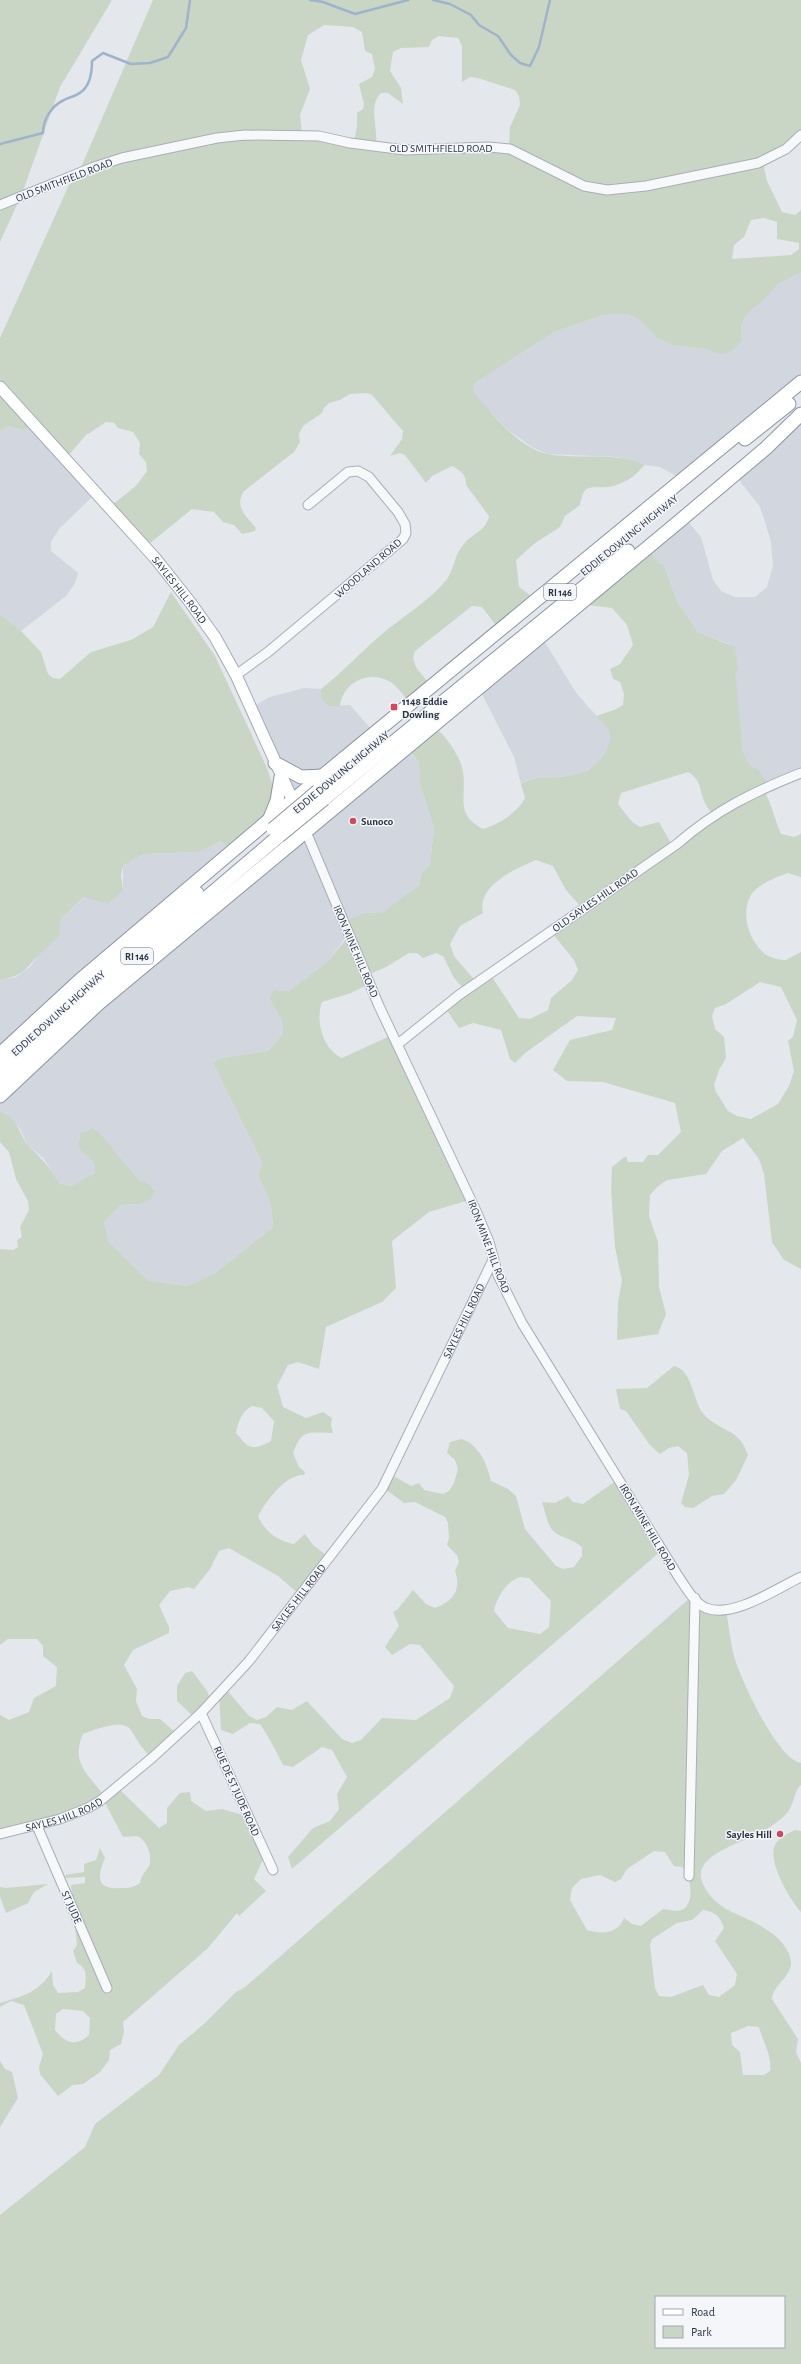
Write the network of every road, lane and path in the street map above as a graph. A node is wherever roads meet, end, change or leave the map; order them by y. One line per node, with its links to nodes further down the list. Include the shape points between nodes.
1 (801, 135): 2 (street, OLD SMITHFIELD ROAD, via 786,149 758,163 646,186 607,190 584,186 510,149 489,147 405,150 319,136 217,138 122,158)
2 (0, 205)
3 (801, 382): 12 (highway)
4 (0, 387): 9 (main road, SAYLES HILL ROAD, via 172,577 215,637)
5 (801, 394): 14 (highway, EDDIE DOWLING HIGHWAY / RI 146)
6 (801, 410): 14 (highway, EDDIE DOWLING HIGHWAY / RI 146)
7 (801, 414): 17 (highway, via 748,464)
8 (308, 505): 9 (street, WOODLAND ROAD, via 348,472 358,471 369,477 398,512 405,524 406,533 403,539 274,647)
9 (236, 674): 10 (main road, SAYLES HILL ROAD)
10 (275, 763): 12 (highway, via 301,776); 13 (main road, SAYLES HILL ROAD)
11 (801, 772): 18 (street, OLD SAYLES HILL ROAD, via 769,785 704,820 677,844 459,995)
12 (323, 776): 15 (highway)
13 (281, 777): 15 (main road, SAYLES HILL ROAD); 16 (highway)
14 (321, 795): 16 (highway, EDDIE DOWLING HIGHWAY / RI 146, bridge)
15 (293, 801): 16 (highway); 17 (street, SAYLES HILL ROAD)
16 (274, 828): 19 (highway, via 79,981); 20 (highway, EDDIE DOWLING HIGHWAY / RI 146, via 69,1002); 21 (highway, EDDIE DOWLING HIGHWAY / RI 146)
17 (305, 830): 18 (street, IRON MINE HILL ROAD, via 379,1006); 22 (highway, via 98,1004)
18 (398, 1044): 23 (street, IRON MINE HILL ROAD, via 477,1212)
19 (0, 1054)
20 (0, 1067)
21 (0, 1082)
22 (0, 1096)
23 (494, 1260): 25 (street, IRON MINE HILL ROAD, via 498,1275 522,1323 678,1576); 26 (street, SAYLES HILL ROAD, via 382,1489 249,1661)
24 (801, 1577): 25 (street, IRON MINE HILL ROAD, via 732,1609 706,1608)
25 (695, 1598): 30 (street)
26 (201, 1712): 27 (street, SAYLES HILL ROAD, via 153,1757 100,1801 76,1814); 29 (street, RUE DE ST JUDE ROAD)
27 (37, 1826): 28 (street, SAYLES HILL ROAD); 31 (street, ST JUDE)
28 (0, 1834)
29 (273, 1870)
30 (689, 1876)
31 (107, 1988)

